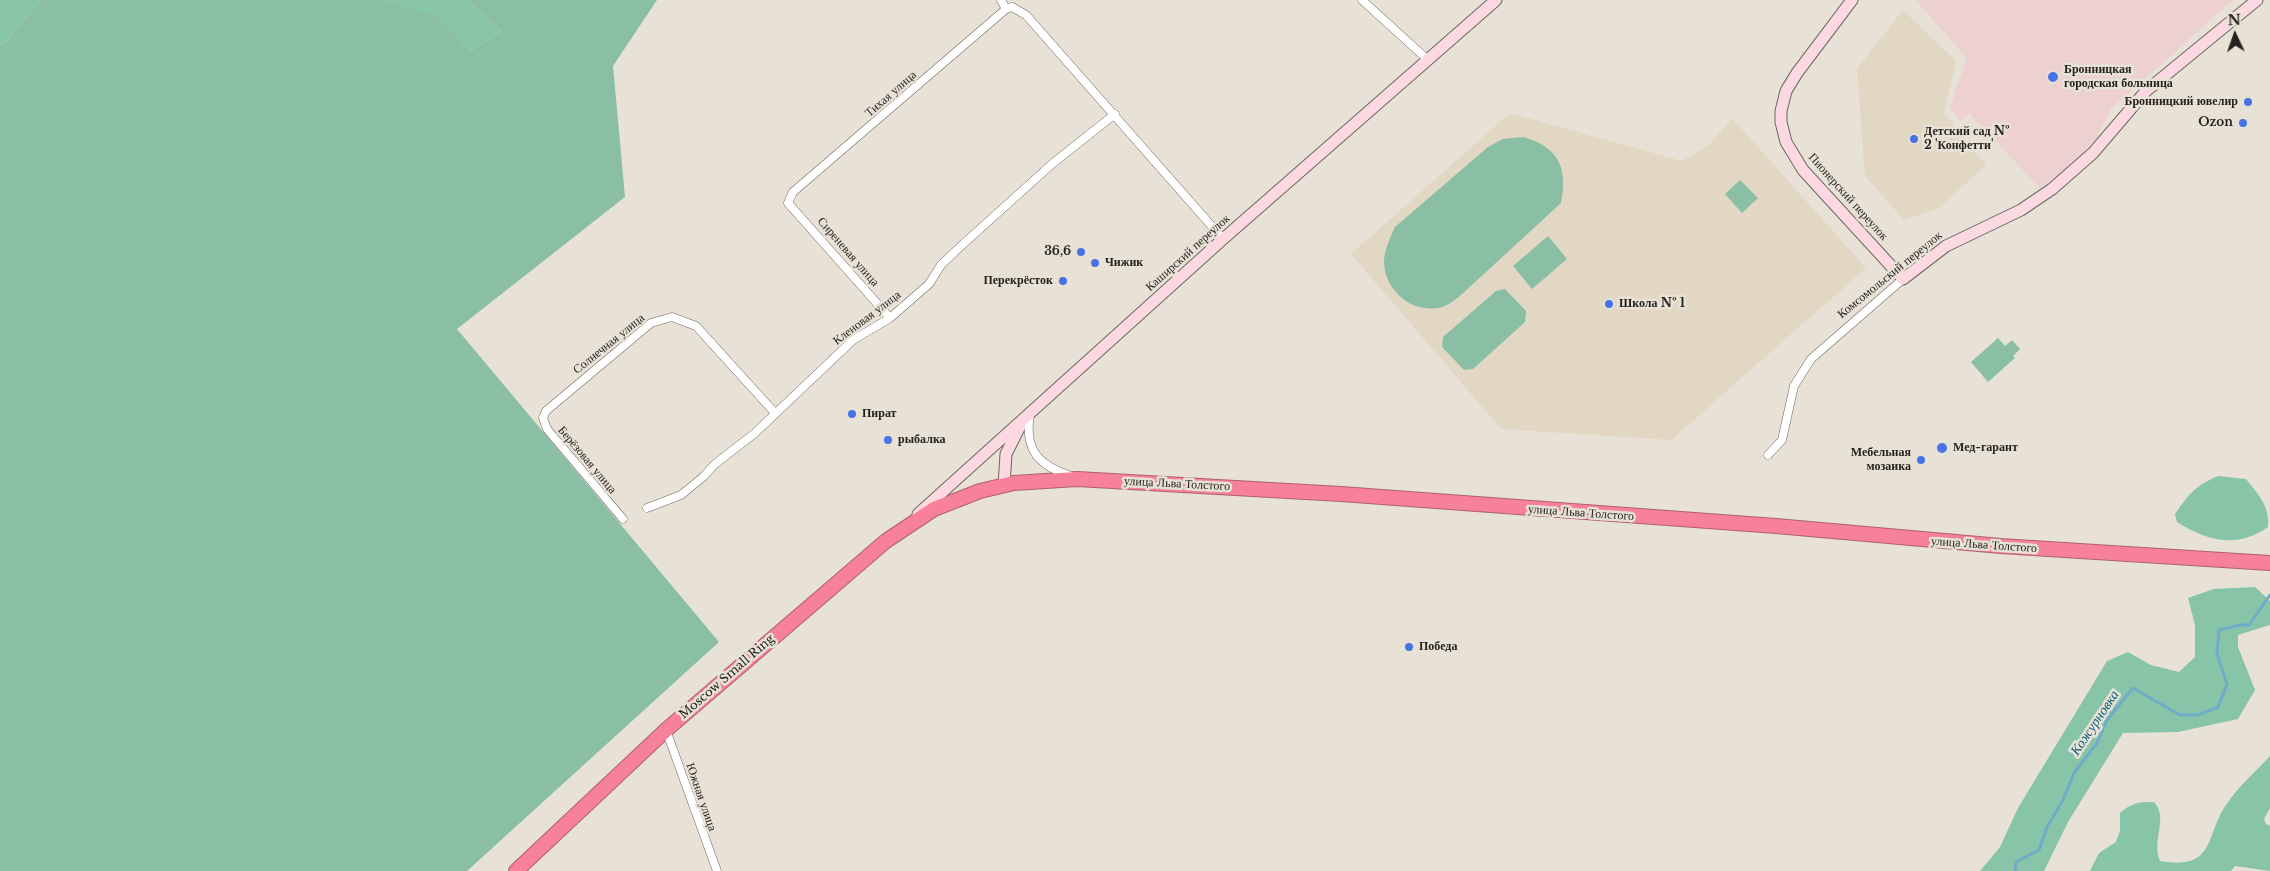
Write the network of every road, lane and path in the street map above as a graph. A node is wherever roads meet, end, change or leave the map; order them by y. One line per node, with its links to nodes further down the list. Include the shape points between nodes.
1 (1001, 0): 6 (street)
2 (1362, 0): 7 (street)
3 (1496, 0): 7 (main road, Каширский переулок)
4 (1852, 0): 11 (main road, Пионерский переулок, via 1790,85 1783,100 1781,122 1786,142 1803,170)
5 (2257, 0): 11 (main road, Комсомольский переулок, via 2146,91 2097,148 2052,189 2020,210 1946,246)
6 (1011, 5): 8 (street, via 1026,15); 9 (street, Тихая улица, via 793,192)
7 (1428, 60): 10 (main road, Каширский переулок)
8 (1115, 114): 10 (street); 12 (street, Кленовая улица, via 1052,164 968,240 941,265 928,284)
9 (788, 203): 12 (street, Сиреневая улица)
10 (1224, 239): 14 (main road, Каширский переулок)
11 (1904, 279): 16 (street, Комсомольский переулок, via 1811,359 1794,386 1782,440)
12 (890, 318): 15 (street, Кленовая улица, via 853,340)
13 (546, 411): 15 (street, Солнечная улица, via 651,323 672,317 696,326); 20 (street, Берёзовая улица, via 543,418 547,429)
14 (1030, 412): 17 (street, via 1028,434 1036,457); 18 (main road, via 1018,427 1006,454); 21 (main road, Каширский переулок)
15 (774, 413): 19 (street, Кленовая улица, via 681,495)
16 (1768, 455)
17 (1077, 479): 18 (highway, улица Льва Толстого); 22 (highway, улица Льва Толстого, via 1340,494 2001,546)
18 (1004, 485): 21 (highway, улица Льва Толстого, via 949,502)
19 (647, 508)
20 (623, 519)
21 (901, 529): 23 (highway, Moscow Small Ring)
22 (2270, 563)
23 (666, 730): 24 (highway, Moscow Small Ring); 27 (street, Южная улица)
24 (559, 832): 25 (highway, Moscow Small Ring); 26 (highway, Moscow Small Ring)
25 (516, 871)
26 (521, 871)
27 (717, 871)

